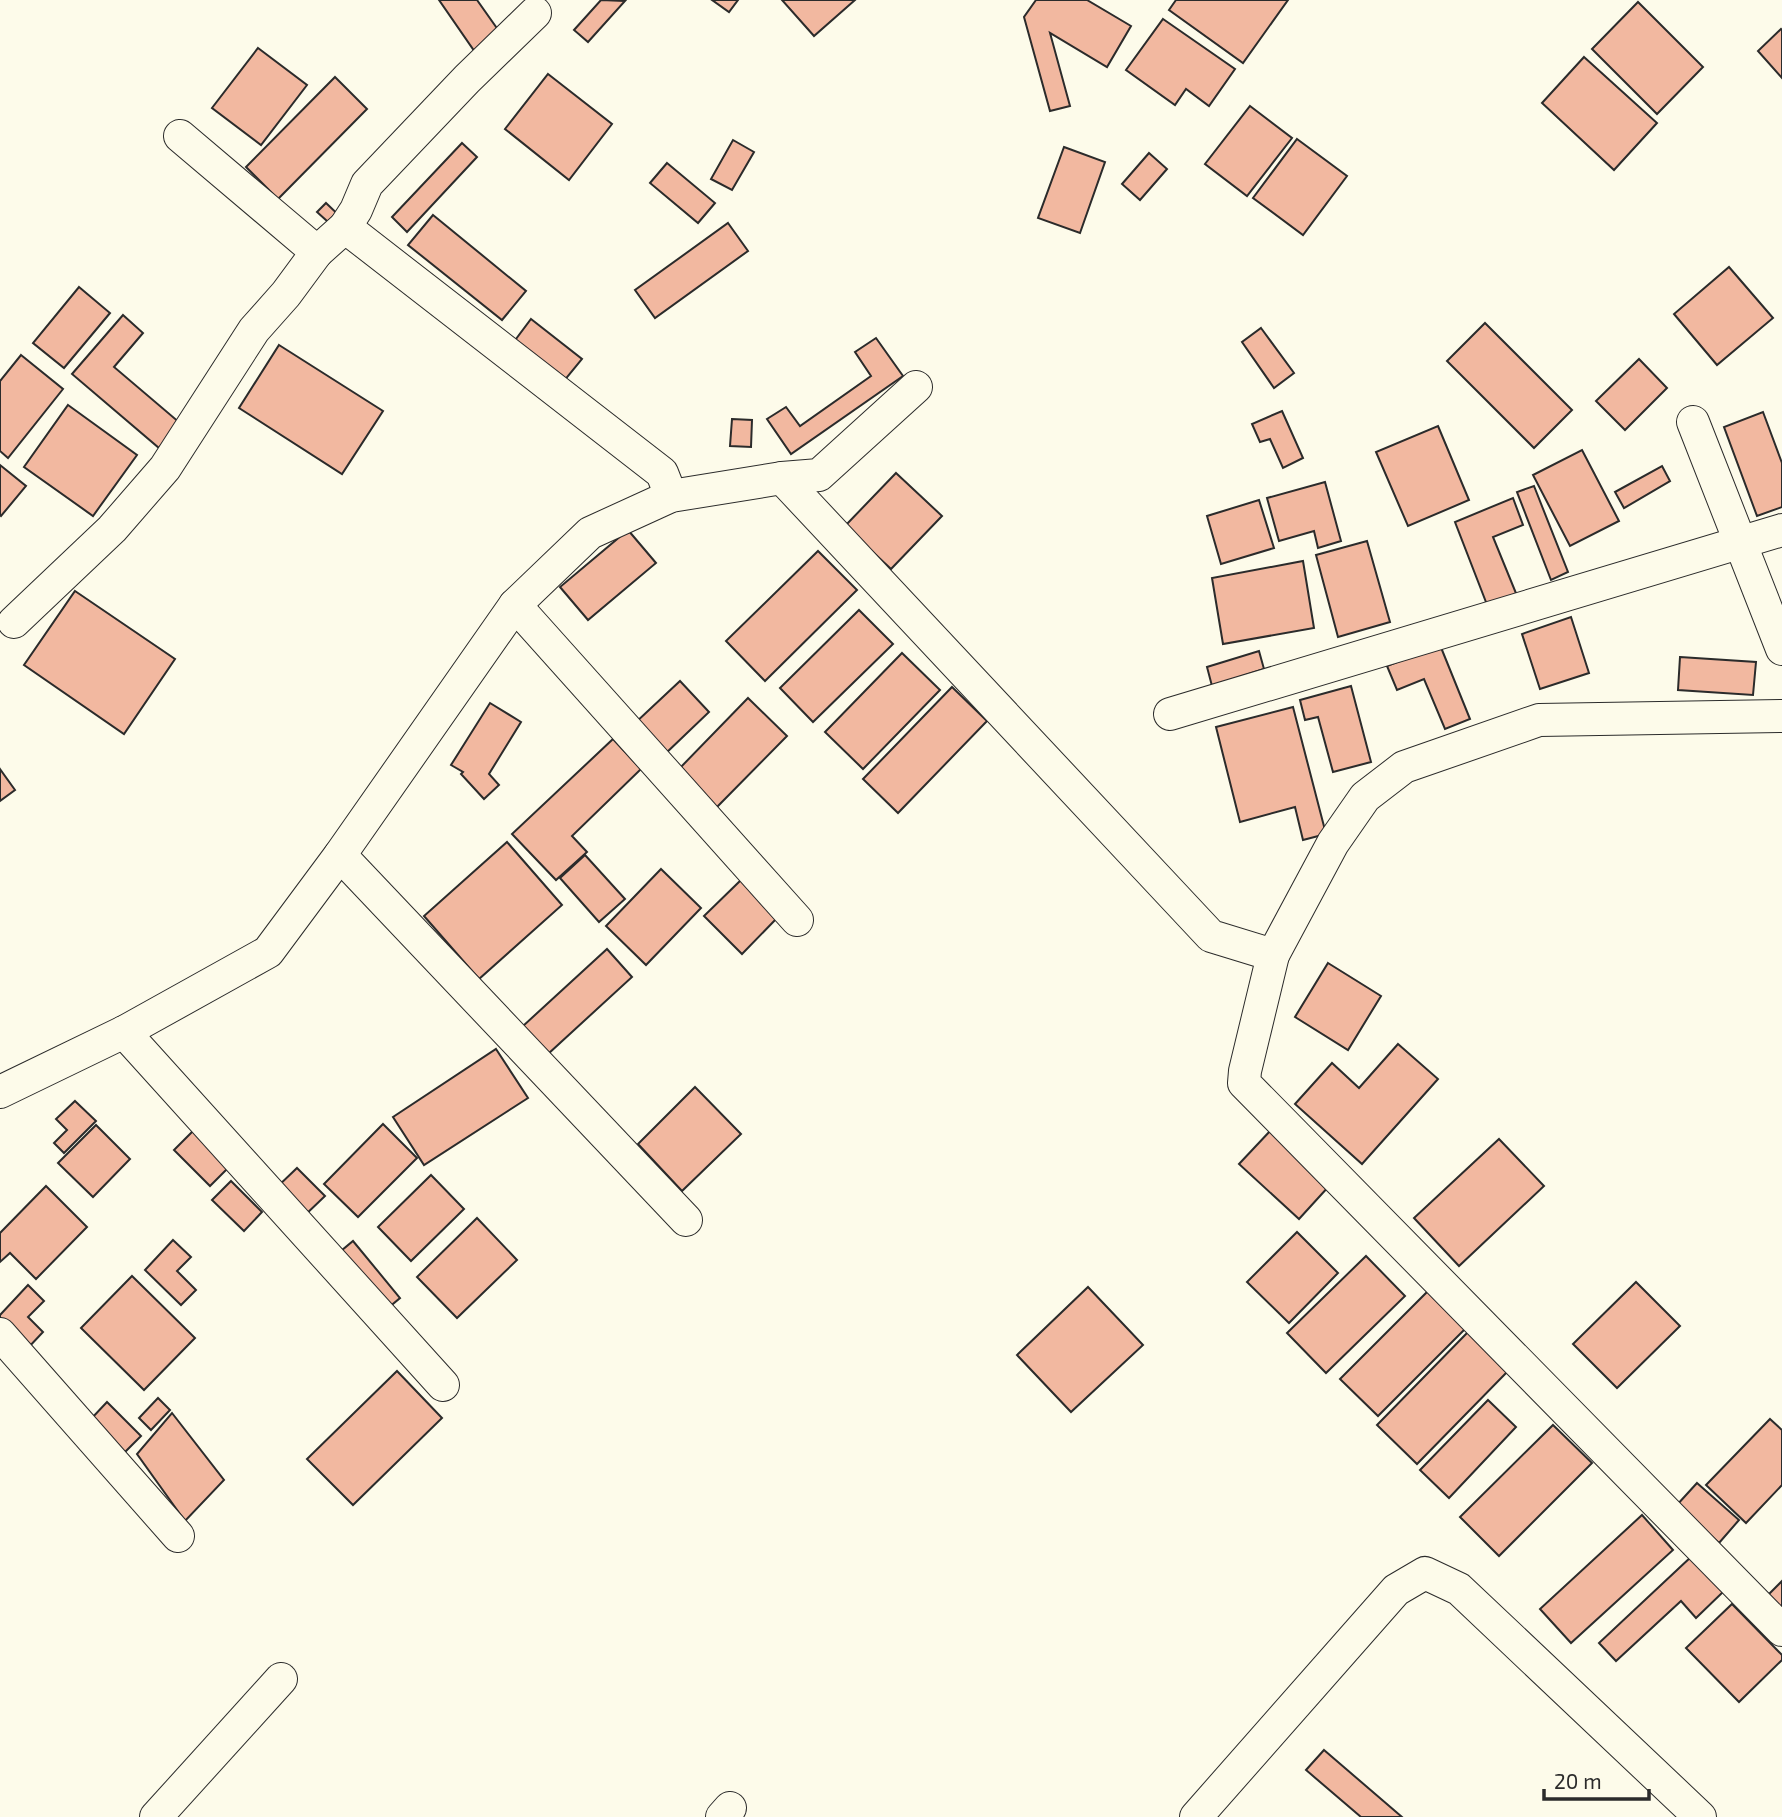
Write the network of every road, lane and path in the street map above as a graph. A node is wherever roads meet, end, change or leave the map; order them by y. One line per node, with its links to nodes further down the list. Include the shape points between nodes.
1 (535, 13): 3 (street, via 367,184)
2 (180, 136): 4 (street)
3 (345, 227): 4 (street); 8 (street, via 662,473)
4 (317, 252): 12 (street, via 254,330 165,468 112,529)
5 (916, 387): 7 (street, via 819,475)
6 (1693, 422): 10 (street)
7 (782, 478): 8 (street); 18 (street, via 1211,936)
8 (671, 496): 11 (street, via 590,533)
9 (1782, 530): 10 (street)
10 (1740, 543): 13 (street); 14 (street)
11 (515, 605): 16 (street); 17 (street)
12 (14, 622)
13 (1782, 649)
14 (1170, 714)
15 (1782, 716): 18 (street, via 1539,720 1404,767 1365,797 1333,843)
16 (340, 855): 19 (street, via 268,952); 21 (street)
17 (797, 920)
18 (1273, 956): 25 (street, via 1244,1083)
19 (124, 1032): 20 (street); 23 (street)
20 (0, 1092)
21 (686, 1220)
22 (0, 1334): 24 (street)
23 (443, 1385)
24 (178, 1536)
25 (1782, 1630)
26 (281, 1679): 27 (street)
27 (156, 1817)
28 (1196, 1817): 29 (street, via 1396,1590 1425,1573 1459,1589)
29 (1700, 1817)

